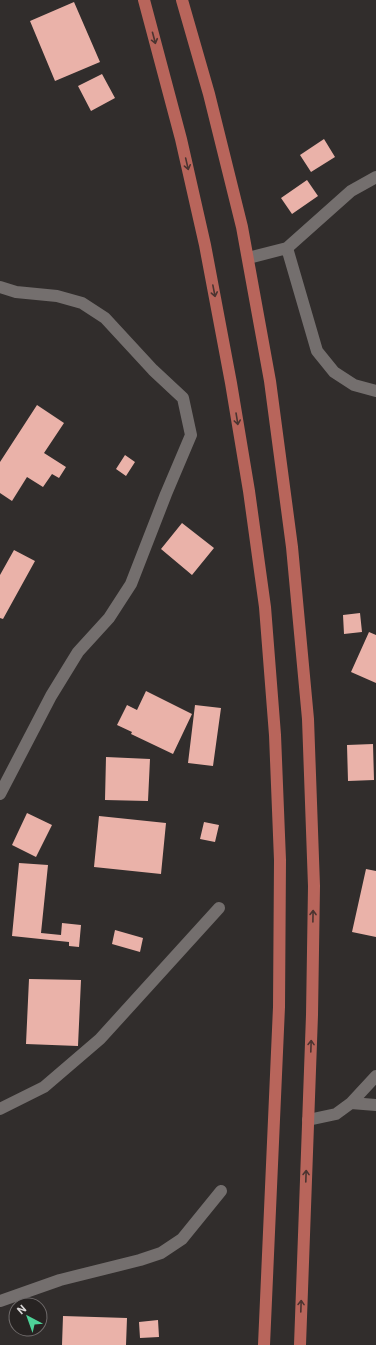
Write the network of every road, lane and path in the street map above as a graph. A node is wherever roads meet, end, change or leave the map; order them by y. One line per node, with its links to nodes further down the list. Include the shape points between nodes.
1 (144, 0): 17 (main road, one-way to 17, via 206,245 249,490 265,607 275,735 280,875 279,1007)
2 (182, 0): 5 (main road, via 209,94)
3 (376, 177): 4 (street, via 351,191)
4 (287, 248): 5 (street); 7 (street, via 317,351 334,372 354,385)
5 (248, 258): 14 (main road, one-way to 5, via 314,886 308,719 291,539 270,381)
6 (0, 287): 8 (street, via 82,303 105,318 183,398 191,435 131,584 109,618 78,652 51,696)
7 (376, 391)
8 (0, 794)
9 (219, 908): 13 (street, via 100,1040 44,1087)
10 (376, 1076): 11 (street)
11 (351, 1103): 12 (street); 14 (street, via 336,1114)
12 (376, 1105)
13 (0, 1109)
14 (308, 1120): 18 (main road, one-way to 14)
15 (221, 1191): 16 (street, via 182,1239 161,1253 60,1280)
16 (0, 1301)
17 (264, 1345)
18 (300, 1345)

